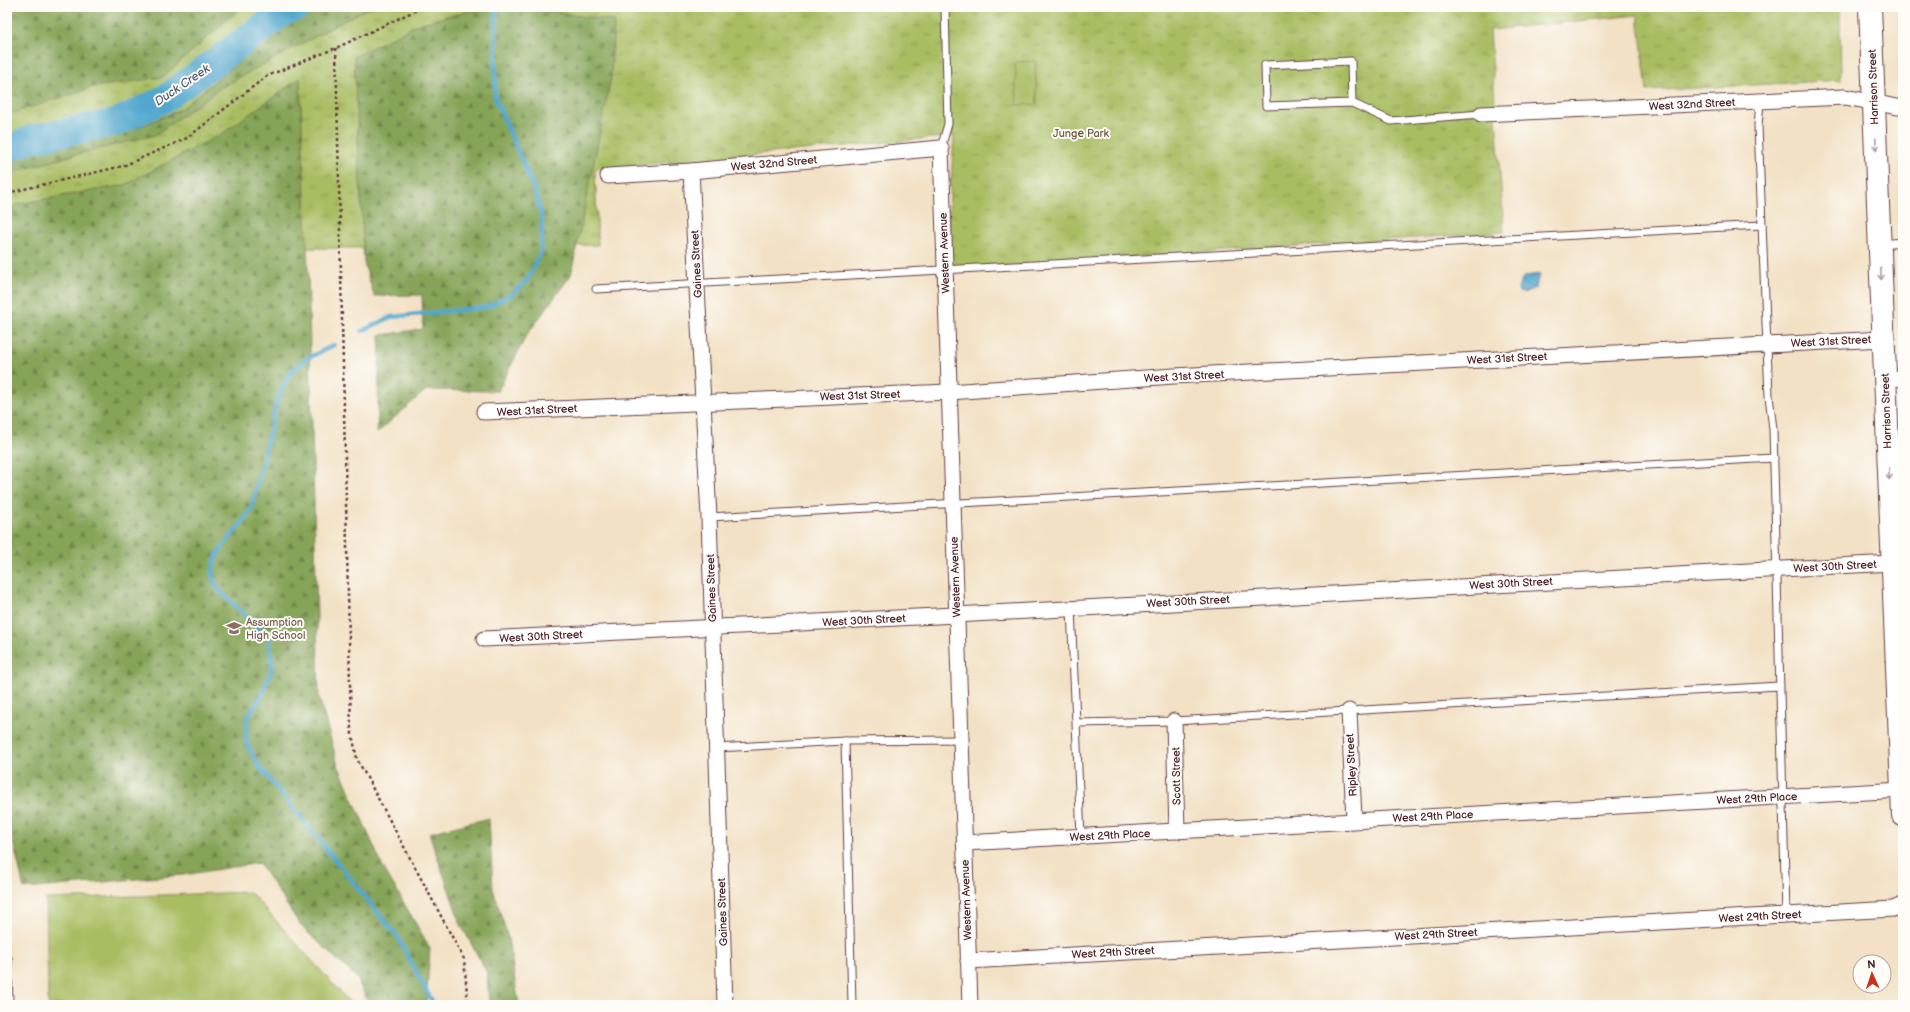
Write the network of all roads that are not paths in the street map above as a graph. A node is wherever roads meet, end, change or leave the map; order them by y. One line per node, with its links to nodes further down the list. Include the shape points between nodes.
1 (945, 7): 8 (lane, via 948,124)
2 (1870, 7): 5 (highway, Harrison Street)
3 (1760, 101): 5 (street, West 32nd Street, via 1845,97); 7 (street, West 32nd Street); 11 (lane, via 1758,126)
4 (1352, 102): 4 (lane, via 1351,61 1264,65 1266,106); 7 (lane, via 1391,121)
5 (1874, 103): 6 (street, West 32nd Street); 13 (highway, Harrison Street, one-way to 13)
6 (1903, 108)
7 (1481, 114)
8 (941, 148): 9 (street, West 32nd Street); 14 (street, Western Avenue)
9 (691, 171): 10 (street, West 32nd Street); 15 (street, Gaines Street)
10 (608, 176)
11 (1762, 226): 14 (lane); 18 (lane)
12 (1903, 242): 13 (lane)
13 (1879, 244): 17 (highway, Harrison Street, one-way to 17)
14 (945, 270): 15 (lane); 20 (street, Western Avenue)
15 (697, 284): 16 (lane); 21 (street, Gaines Street)
16 (596, 289)
17 (1883, 339): 18 (street, West 31st Street); 19 (highway, Harrison Street)
18 (1767, 345): 20 (street, West 31st Street, via 1174,376); 23 (lane)
19 (1894, 378): 26 (highway, Harrison Street, one-way to 26)
20 (949, 392): 21 (street, West 31st Street); 24 (street, Western Avenue)
21 (703, 402): 22 (street, West 31st Street); 25 (street, Gaines Street)
22 (484, 412)
23 (1774, 458): 24 (lane); 27 (lane)
24 (953, 504): 25 (lane); 29 (street, Western Avenue)
25 (708, 517): 30 (street, Gaines Street)
26 (1892, 563): 27 (street, West 30th Street); 31 (highway, Harrison Street)
27 (1776, 568): 28 (street, West 30th Street); 33 (lane)
28 (1071, 608): 29 (street, West 30th Street); 36 (lane)
29 (956, 616): 30 (street, West 30th Street); 37 (street, Western Avenue)
30 (712, 627): 32 (street, West 30th Street); 39 (street, Gaines Street)
31 (1899, 633): 40 (highway, Harrison Street)
32 (484, 639)
33 (1779, 686): 34 (lane); 42 (lane)
34 (1349, 711): 35 (lane); 44 (street, Ripley Street)
35 (1174, 721): 36 (lane); 45 (street, Scott Street)
36 (1077, 723): 46 (lane)
37 (961, 740): 38 (lane); 47 (street, Western Avenue)
38 (845, 741): 39 (lane); 54 (lane)
39 (716, 748): 53 (street, Gaines Street)
40 (1902, 760): 41 (highway, Harrison Street)
41 (1902, 790): 42 (street, West 29th Place); 43 (highway, Harrison Street)
42 (1782, 797): 44 (street, West 29th Place); 49 (lane)
43 (1903, 815)
44 (1354, 820): 45 (street, West 29th Place)
45 (1177, 831): 46 (street, West 29th Place)
46 (1081, 837): 47 (street, West 29th Place)
47 (964, 843): 51 (street, Western Avenue)
48 (1903, 905): 49 (street, West 29th Street, via 1893,910)
49 (1786, 915): 51 (street, West 29th Street)
50 (8, 958): 52 (lane)
51 (968, 960): 55 (street, Western Avenue)
52 (9, 1005)
53 (725, 1005)
54 (852, 1005)
55 (970, 1005)

